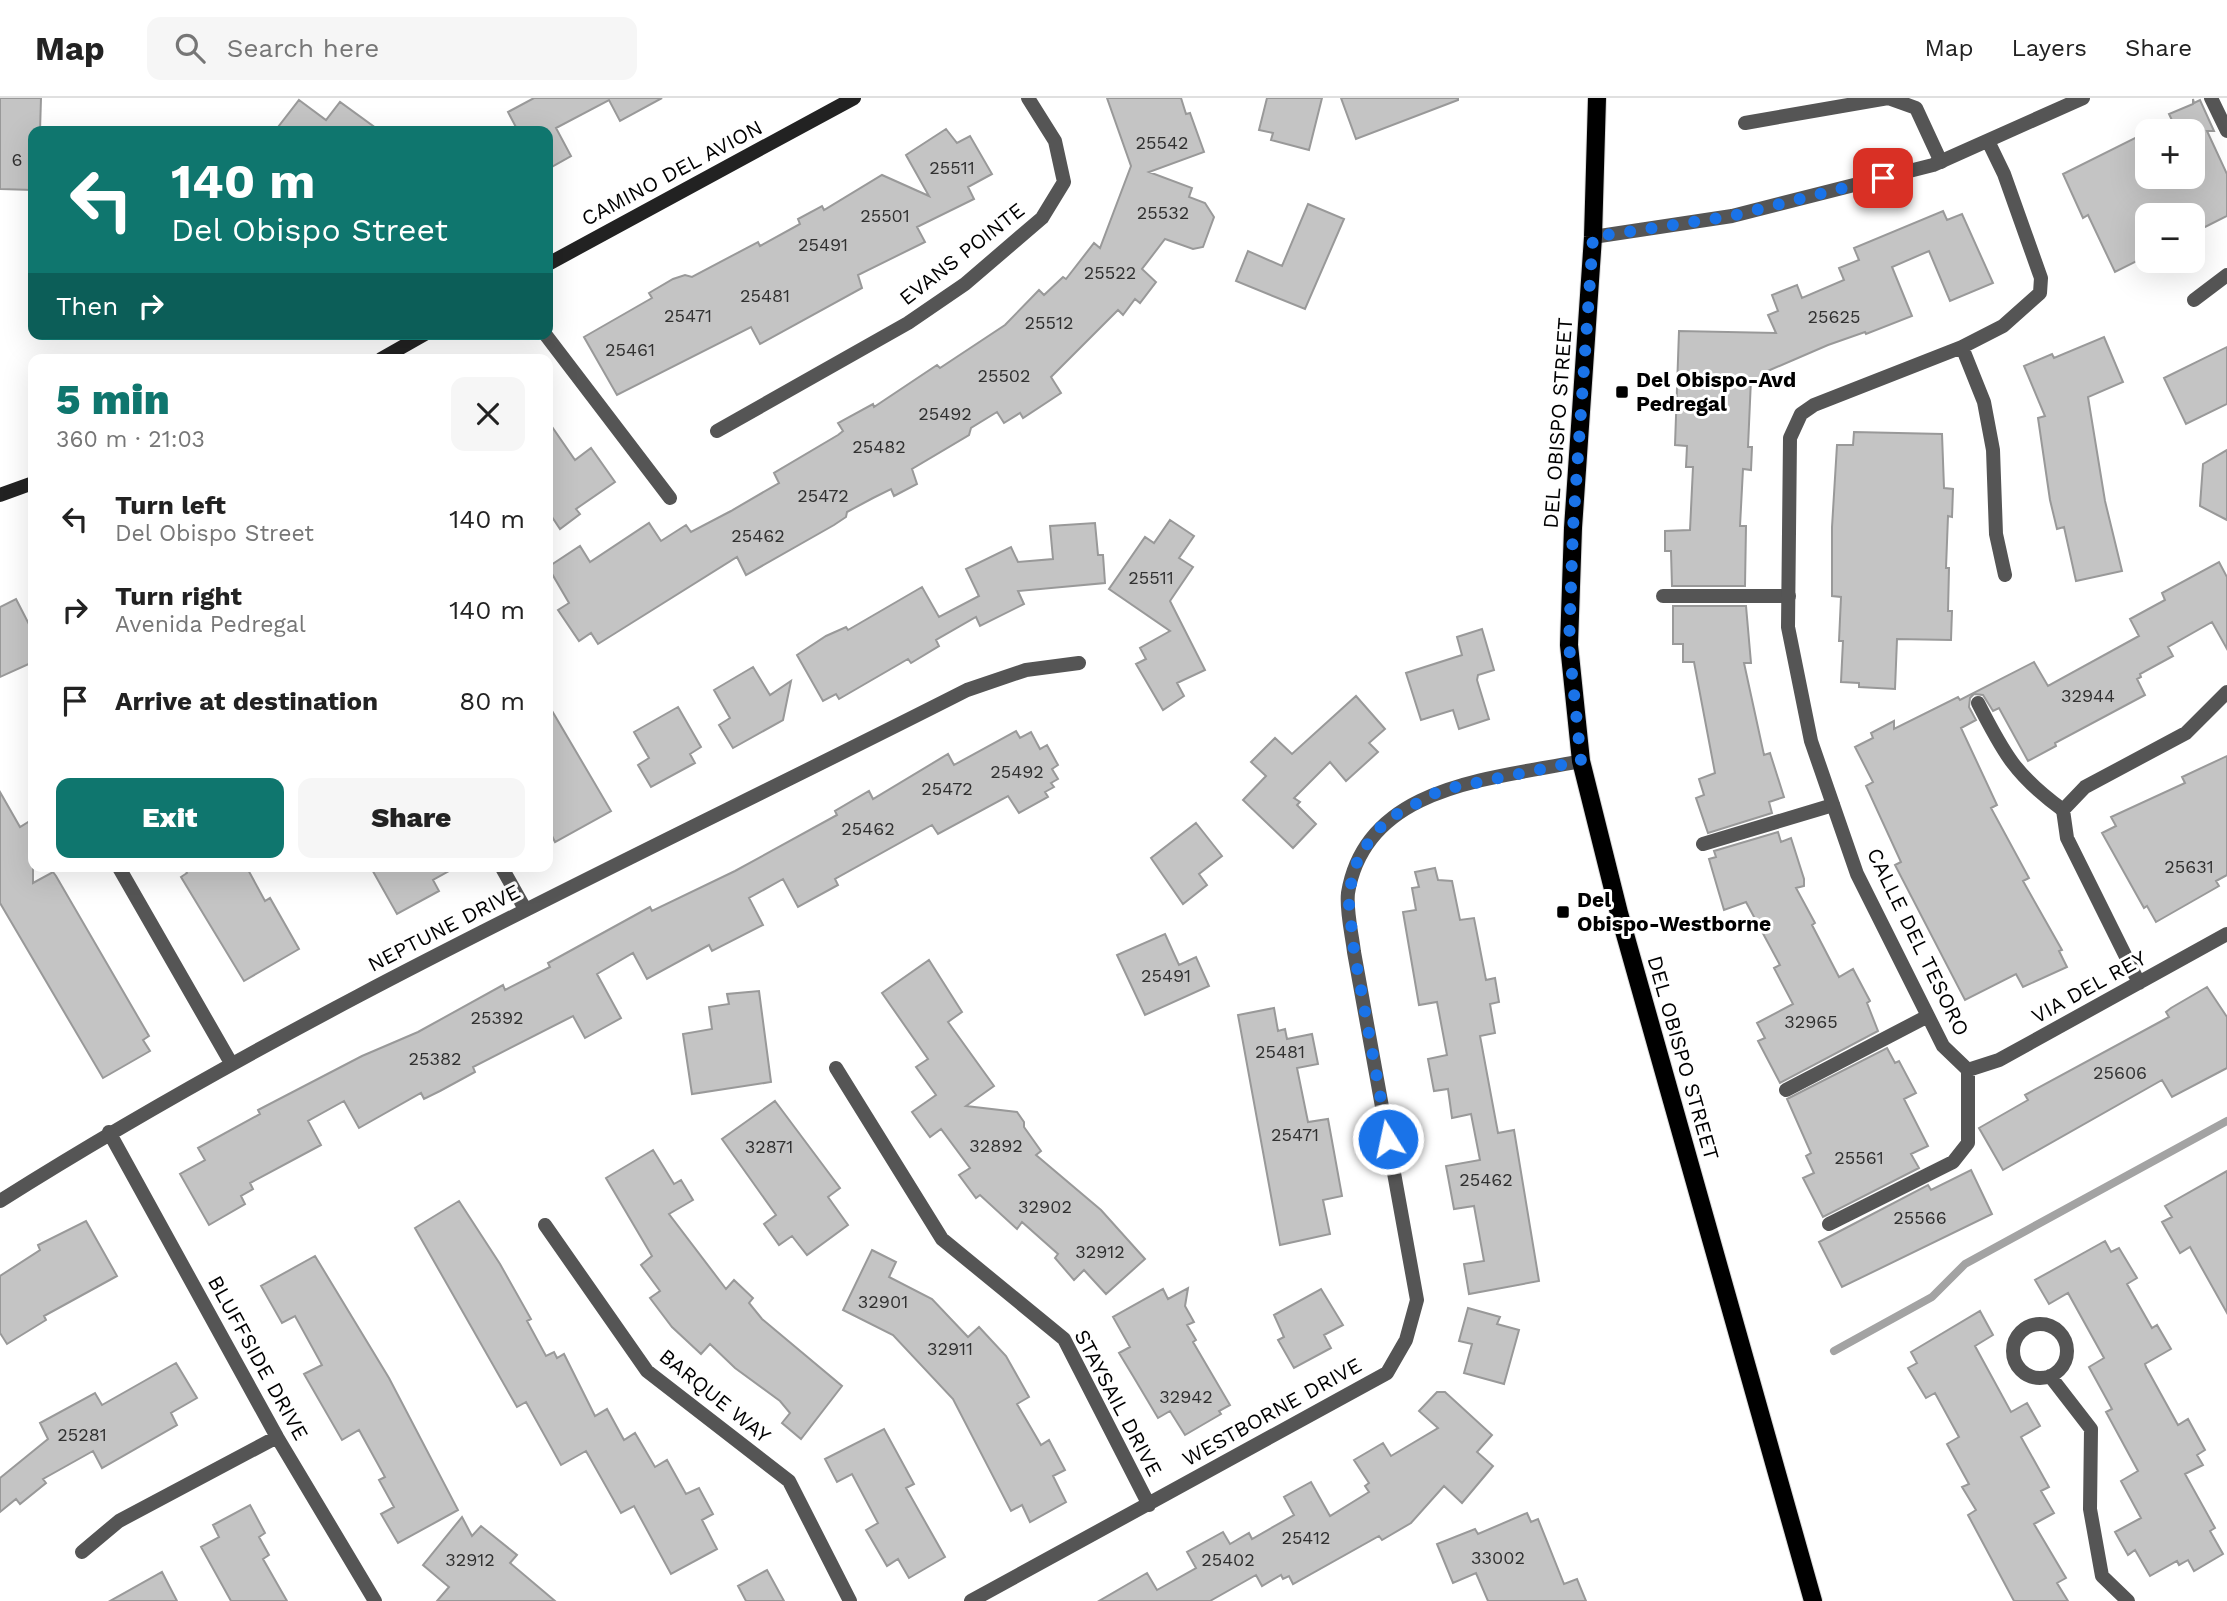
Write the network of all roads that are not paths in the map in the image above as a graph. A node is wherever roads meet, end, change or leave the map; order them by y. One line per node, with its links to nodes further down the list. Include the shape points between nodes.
1 (854, 98): 11 (main road, CAMINO DEL AVION)
2 (1028, 98): 18 (street, EVANS POINTE, via 1055,141 1064,182 1042,218 965,284 908,323)
3 (1597, 98): 10 (main road, DEL OBISPO STREET)
4 (2083, 98): 8 (street)
5 (2211, 98): 7 (street)
6 (1745, 123): 9 (street, via 1888,98 1916,108)
7 (2227, 131)
8 (1988, 141): 9 (street); 16 (street, via 2035,260 2040,293 2003,326)
9 (1941, 162): 10 (street, via 1732,216)
10 (1593, 237): 30 (main road, DEL OBISPO STREET, via 1569,645)
11 (553, 261)
12 (2227, 275): 13 (street)
13 (2194, 300)
14 (414, 340): 17 (main road)
15 (550, 340): 23 (street)
16 (1962, 347): 24 (street, via 1984,402); 26 (street, CALLE DEL TESORO, via 1801,414 1790,438)
17 (390, 354)
18 (717, 431)
19 (28, 484): 21 (main road)
20 (28, 484): 22 (main road)
21 (0, 485)
22 (0, 495)
23 (670, 498)
24 (2005, 575)
25 (1662, 596): 26 (street)
26 (1789, 596): 31 (street, CALLE DEL TESORO, via 1788,627 1811,741)
27 (1079, 663): 36 (street, NEPTUNE DRIVE, via 1026,670 967,690)
28 (2227, 692): 32 (street, via 2186,733 2085,787)
29 (1978, 703): 32 (street, via 2007,760)
30 (1581, 761): 50 (street, WESTBORNE DRIVE, via 1441,790 1386,820 1359,855 1348,895 1354,951 1417,1300 1406,1340 1387,1373); 55 (main road, DEL OBISPO STREET, via 1622,927)
31 (1833, 805): 33 (street); 39 (street, CALLE DEL TESORO, via 1857,874)
32 (2063, 810): 38 (street, via 2067,838)
33 (1703, 844)
34 (121, 872): 40 (street)
35 (504, 872): 36 (street)
36 (525, 909): 40 (street, NEPTUNE DRIVE)
37 (2227, 934): 38 (street, VIA DEL REY)
38 (2138, 983): 42 (street, VIA DEL REY, via 1999,1059)
39 (1928, 1016): 42 (street, CALLE DEL TESORO, via 1943,1046); 43 (street)
40 (231, 1063): 44 (street, NEPTUNE DRIVE)
41 (836, 1068): 50 (street, STAYSAIL DRIVE, via 942,1239 1064,1339)
42 (1968, 1070): 46 (street, via 1968,1143 1953,1162)
43 (1786, 1090)
44 (109, 1132): 45 (street, NEPTUNE DRIVE); 49 (street, BLUFFSIDE DRIVE)
45 (0, 1201)
46 (1829, 1224)
47 (545, 1226): 53 (street, BARQUE WAY, via 647,1371 789,1481)
48 (2050, 1376): 56 (street, via 2091,1429 2090,1510 2102,1576)
49 (277, 1437): 51 (street, via 119,1521); 52 (street, BLUFFSIDE DRIVE)
50 (1149, 1505): 54 (street, WESTBORNE DRIVE)
51 (82, 1552)
52 (376, 1601)
53 (850, 1601)
54 (971, 1601)
55 (1813, 1601)
56 (2128, 1601)

